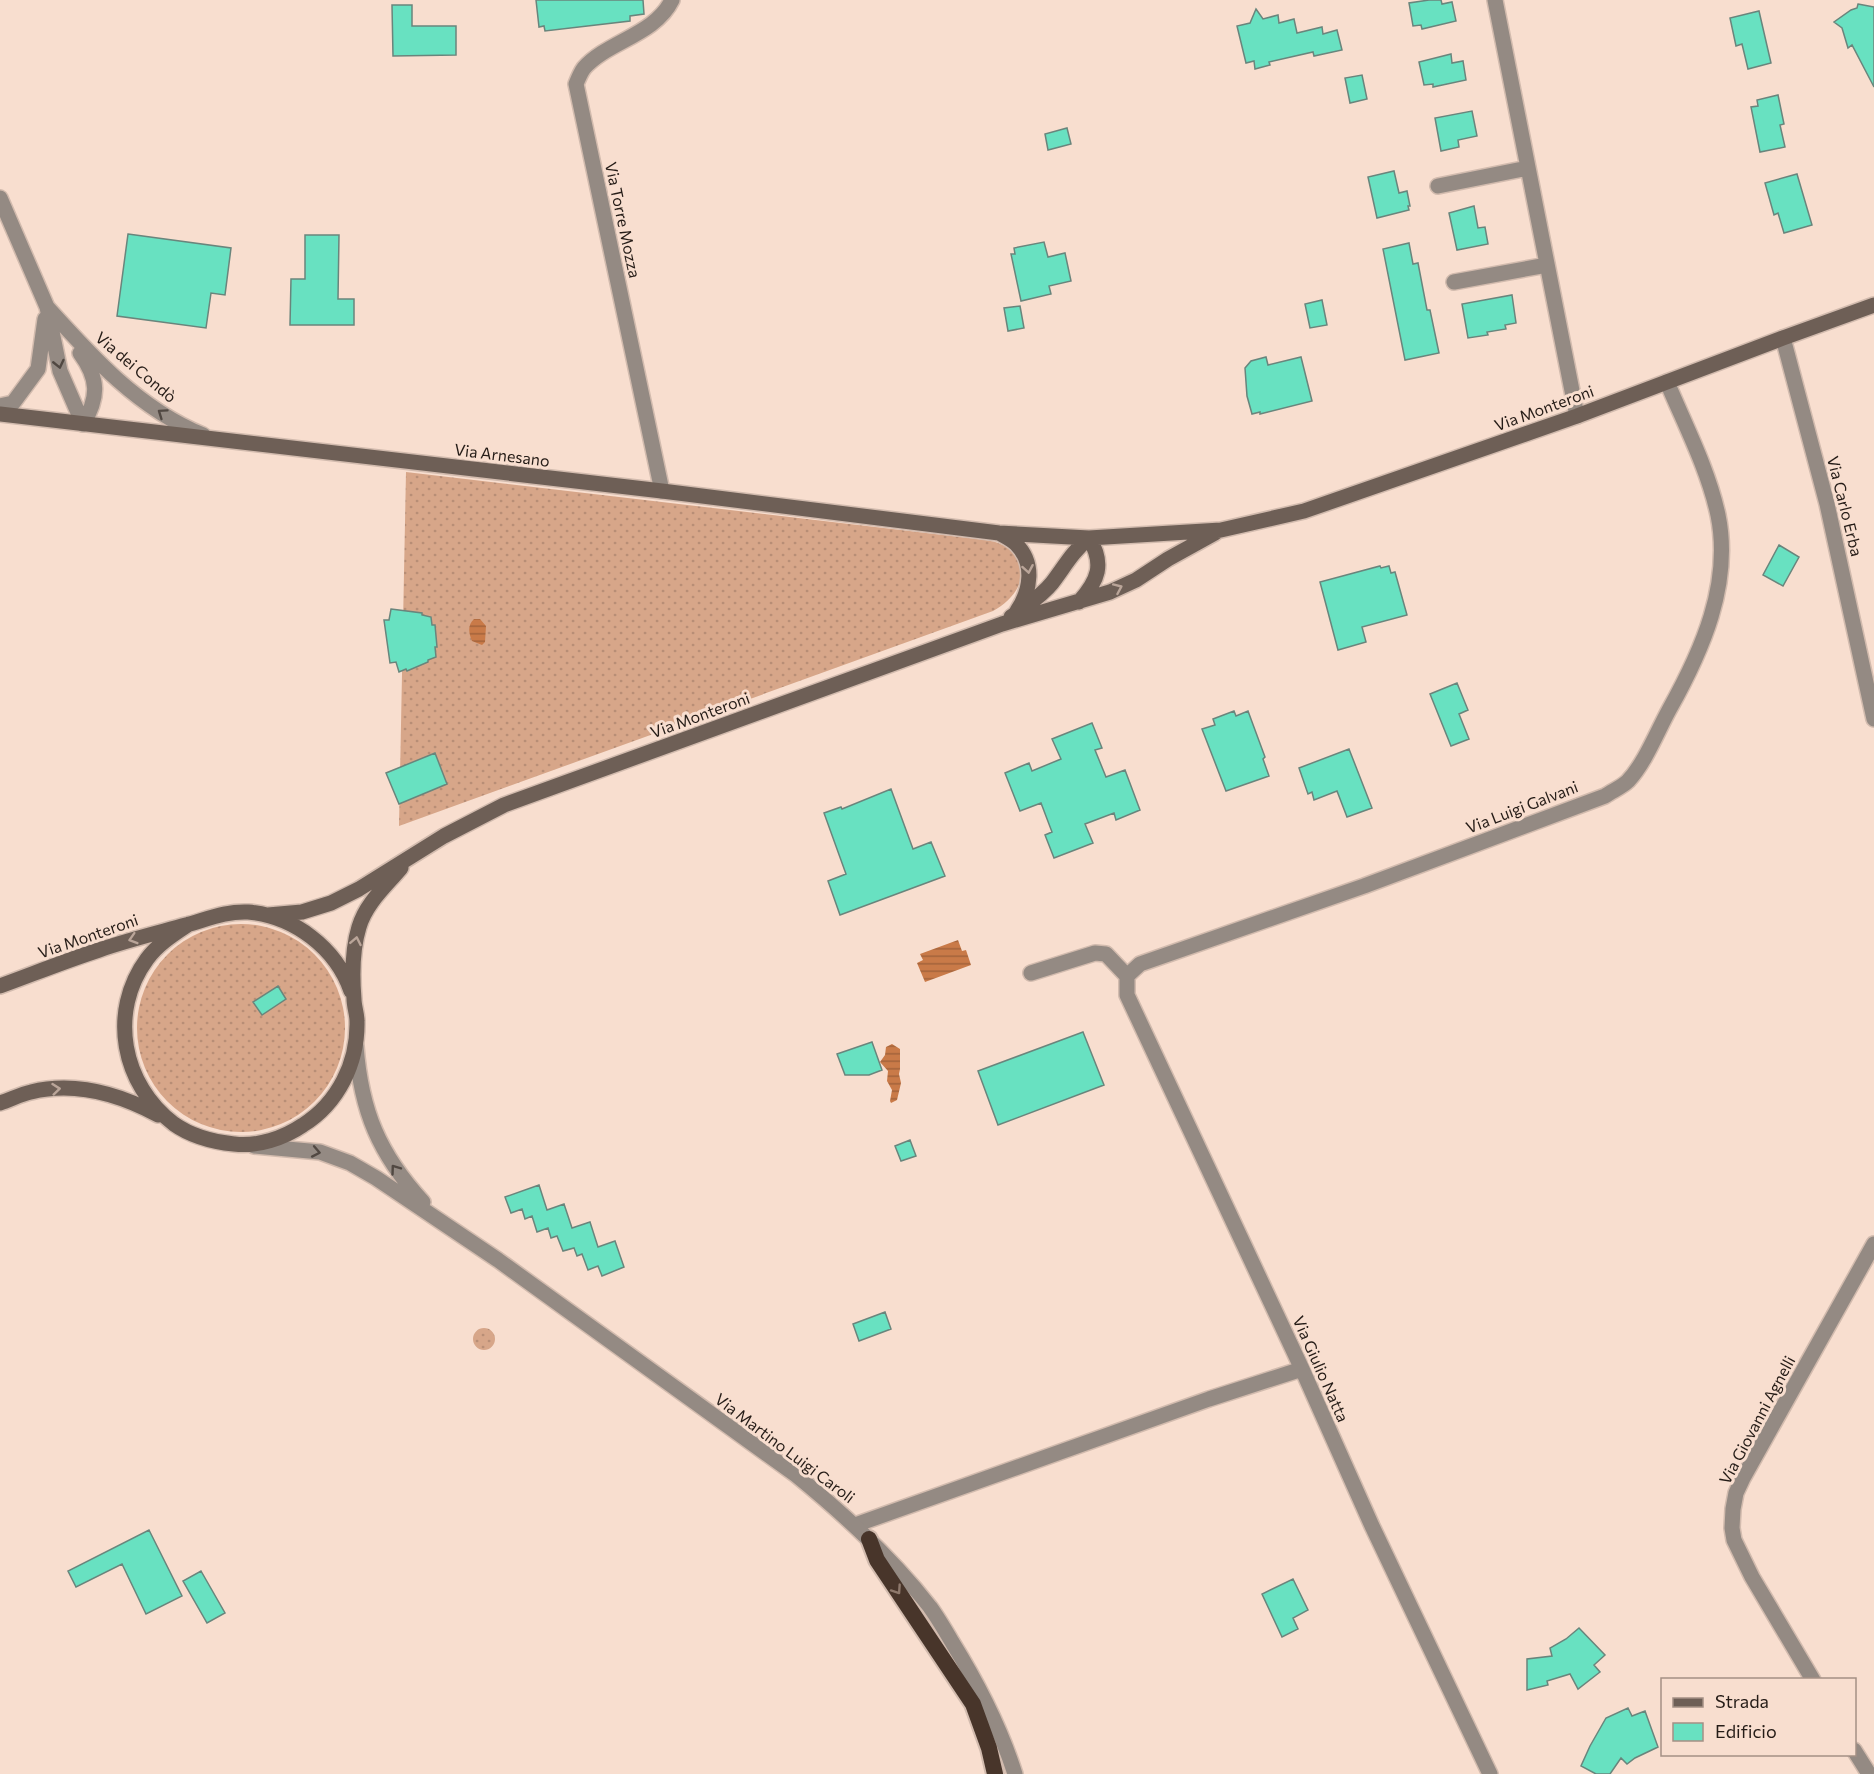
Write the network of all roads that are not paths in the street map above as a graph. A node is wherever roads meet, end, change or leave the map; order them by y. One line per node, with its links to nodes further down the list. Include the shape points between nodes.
1 (672, 0): 17 (street, Via Torre Mozza, via 644,29 584,68 576,84)
2 (1495, 0): 3 (street)
3 (1528, 168): 4 (street); 6 (street)
4 (1438, 186)
5 (0, 198): 9 (street, Via dei Condò)
6 (1547, 265): 7 (street); 14 (street)
7 (1454, 282)
8 (1874, 305): 10 (main road, Via Monteroni)
9 (47, 307): 12 (street, via 38,369 13,403); 15 (street, Via dei Condò, one-way to 15, via 60,371); 15 (street, Via dei Condò, via 94,380 94,405); 16 (street, Via dei Condò, one-way to 9, via 179,426 137,395 94,359)
10 (1783, 338): 11 (main road, Via Monteroni); 24 (street, Via Carlo Erba, via 1827,504)
11 (1667, 382): 14 (main road, Via Monteroni); 29 (street, Via Luigi Galvani, via 1718,516 1719,578 1703,642 1677,697 1627,783 1605,796 1364,886 1140,964)
12 (0, 406)
13 (0, 414): 15 (main road, Via Arnesano)
14 (1577, 416): 18 (main road, Via Monteroni, via 1304,511)
15 (83, 424): 16 (main road, Via Arnesano)
16 (214, 440): 17 (main road, Via Arnesano)
17 (662, 491): 19 (main road, Via Arnesano)
18 (1221, 530): 20 (main road, Via Monteroni); 21 (main road, Via Monteroni, one-way to 18, via 1136,580)
19 (999, 533): 20 (main road, Via Monteroni); 22 (main road, Via Monteroni, one-way to 22, via 1015,543 1026,559 1030,578)
20 (1089, 538): 21 (main road, via 1096,549 1098,568 1092,588); 22 (main road, Via Monteroni, via 1074,551 1052,584)
21 (1079, 602): 23 (main road, Via Monteroni)
22 (1015, 614): 23 (main road, Via Monteroni)
23 (1002, 624): 25 (main road, Via Monteroni, via 504,805)
24 (1874, 719)
25 (415, 853): 26 (main road, Via Monteroni, via 331,903 302,912); 31 (main road, Via Monteroni, one-way to 25, via 353,955 360,924 368,906)
26 (268, 915): 27 (main road, Via Monteroni, via 228,913); 31 (main road, Via Monteroni, via 294,925 317,941 346,977)
27 (189, 924): 30 (main road, Via Monteroni, one-way to 30, via 96,951); 34 (main road, Via Monteroni, via 147,958 126,1007 124,1034 129,1061 140,1086 156,1108)
28 (1031, 973): 29 (street, via 1095,953 1106,954)
29 (1126, 976): 38 (street, Via Giulio Natta, via 1127,995)
30 (0, 986)
31 (354, 1000): 32 (main road, Via Monteroni)
32 (356, 1044): 35 (main road, Via Monteroni, via 340,1088 316,1117 292,1133 265,1142); 36 (street, Via Martino Luigi Caroli, one-way to 32, via 388,1160 366,1107)
33 (0, 1103): 34 (main road, one-way to 34, via 31,1092 65,1088 102,1092 137,1104)
34 (176, 1125): 35 (main road, Via Monteroni, via 207,1139)
35 (237, 1144): 36 (street, Via Martino Luigi Caroli, one-way to 36, via 320,1152 350,1163)
36 (449, 1227): 39 (street, Via Martino Luigi Caroli, via 796,1475)
37 (1874, 1244): 41 (street, Via Giovanni Agnelli, via 1743,1478 1733,1509 1731,1528 1742,1559)
38 (1302, 1369): 39 (street); 45 (street, Via Giulio Natta)
39 (855, 1524): 40 (street, Via Martino Luigi Caroli)
40 (869, 1539): 43 (highway, one-way to 43, via 877,1560 973,1704); 44 (street, Via Martino Luigi Caroli, via 932,1609 987,1702)
41 (1812, 1678)
42 (1856, 1752): 46 (street)
43 (995, 1774)
44 (1015, 1774)
45 (1490, 1774)
46 (1869, 1774)

